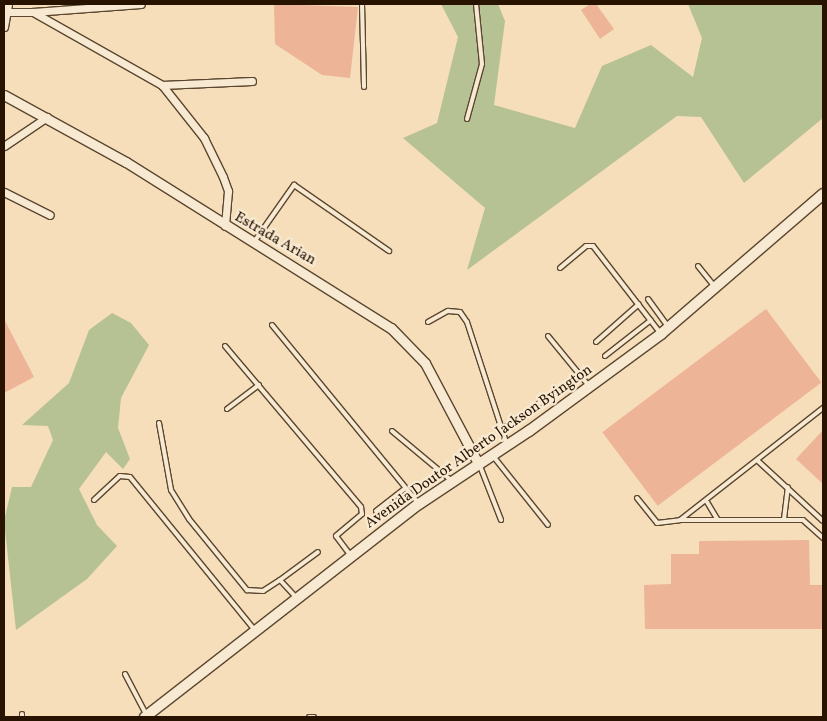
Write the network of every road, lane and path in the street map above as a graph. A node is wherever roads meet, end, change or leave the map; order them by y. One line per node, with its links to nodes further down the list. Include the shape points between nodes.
1 (141, 4): 5 (street)
2 (362, 4): 9 (lane)
3 (476, 4): 12 (lane, via 482,64)
4 (8, 8): 5 (street); 6 (street)
5 (33, 12): 8 (street)
6 (4, 27)
7 (252, 81): 8 (street)
8 (162, 85): 17 (street, via 204,138 223,177 228,191)
9 (364, 87)
10 (4, 95): 11 (street, Estrada Arian)
11 (47, 116): 13 (street); 17 (street, Estrada Arian)
12 (467, 120)
13 (4, 146)
14 (4, 192): 16 (street)
15 (823, 194): 22 (main road, Avenida Doutor Alberto Jackson Byington)
16 (50, 215)
17 (225, 226): 18 (street, Estrada Arian)
18 (253, 243): 19 (lane, via 294,184); 44 (street, Estrada Arian, via 364,308 409,344 425,363)
19 (389, 251)
20 (698, 266): 22 (lane)
21 (560, 268): 24 (lane, via 592,245)
22 (716, 289): 28 (main road, Avenida Doutor Alberto Jackson Byington)
23 (648, 299): 28 (lane)
24 (639, 304): 25 (lane); 30 (lane)
25 (651, 320): 28 (lane); 32 (lane)
26 (428, 322): 39 (lane, via 448,311 460,312 467,322)
27 (272, 325): 47 (lane)
28 (665, 331): 34 (main road, Avenida Doutor Alberto Jackson Byington)
29 (548, 336): 34 (lane)
30 (596, 342)
31 (225, 346): 33 (lane)
32 (605, 356)
33 (259, 385): 37 (lane); 61 (lane, via 361,507 362,514 336,536)
34 (590, 388): 41 (main road, Avenida Doutor Alberto Jackson Byington)
35 (540, 403): 39 (lane)
36 (823, 408): 43 (lane)
37 (227, 409)
38 (159, 423): 62 (lane, via 171,490 189,519 251,592 269,589)
39 (501, 430): 41 (lane)
40 (392, 431): 45 (lane)
41 (507, 445): 42 (main road, Avenida Doutor Alberto Jackson Byington)
42 (492, 454): 44 (main road, Avenida Doutor Alberto Jackson Byington); 58 (lane)
43 (758, 461): 46 (lane); 50 (lane)
44 (478, 463): 45 (main road, Avenida Doutor Alberto Jackson Byington); 54 (lane)
45 (452, 482): 51 (main road, Avenida Doutor Alberto Jackson Byington)
46 (788, 486): 53 (lane); 57 (lane)
47 (405, 488): 51 (lane); 52 (lane)
48 (637, 498): 55 (lane, via 657,523)
49 (94, 500): 64 (lane, via 120,476 130,477)
50 (707, 502): 55 (lane); 56 (lane)
51 (419, 504): 61 (main road, Avenida Doutor Alberto Jackson Byington)
52 (376, 511)
53 (784, 519): 56 (lane); 59 (lane, via 809,521)
54 (501, 520)
55 (680, 520): 56 (lane)
56 (718, 520)
57 (823, 521)
58 (548, 525)
59 (823, 538)
60 (318, 552): 62 (lane)
61 (351, 556): 63 (main road, Avenida Doutor Alberto Jackson Byington)
62 (280, 580): 63 (lane)
63 (297, 598): 64 (main road, Avenida Doutor Alberto Jackson Byington)
64 (255, 631): 66 (main road, Avenida Doutor Alberto Jackson Byington)
65 (125, 674): 66 (lane)
66 (146, 717)
67 (309, 717): 68 (lane)
68 (314, 717)

